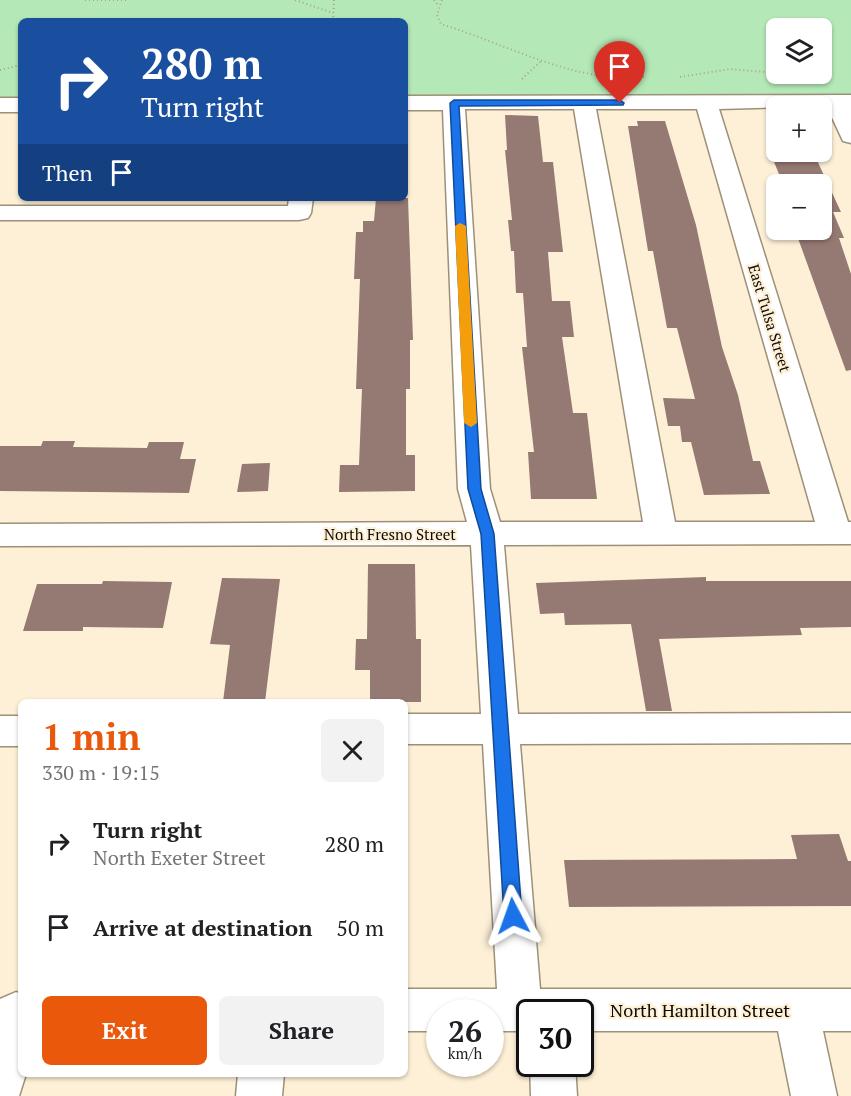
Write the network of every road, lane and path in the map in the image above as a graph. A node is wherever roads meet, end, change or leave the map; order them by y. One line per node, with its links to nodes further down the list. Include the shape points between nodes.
1 (85, 0): 2 (path)
2 (129, 0)
3 (295, 0): 8 (path)
4 (334, 0): 8 (path)
5 (434, 0): 7 (path)
6 (442, 0): 7 (path)
7 (439, 6): 13 (path, via 441,24 541,61 591,74)
8 (333, 13): 9 (path)
9 (333, 18)
10 (18, 65): 11 (path)
11 (0, 70)
12 (766, 72): 14 (path, via 730,69)
13 (649, 77)
14 (673, 78)
15 (706, 102): 16 (street); 19 (street); 25 (street, East Tulsa Street)
16 (843, 102): 22 (street)
17 (408, 103): 18 (street)
18 (454, 103): 19 (street); 26 (street, via 474,489)
19 (584, 103): 27 (street)
20 (0, 105): 21 (street)
21 (18, 105)
22 (851, 136)
23 (301, 201): 24 (street, via 299,213)
24 (0, 213)
25 (843, 533): 27 (street, North Fresno Street)
26 (488, 534): 27 (street, North Fresno Street); 28 (street, North Fresno Street); 31 (street)
27 (661, 534)
28 (0, 535)
29 (851, 728): 31 (street)
30 (408, 729): 31 (street)
31 (500, 729): 34 (street)
32 (0, 731): 33 (street)
33 (18, 731)
34 (537, 999)
35 (408, 1010): 38 (street, North Hamilton Street)
36 (796, 1010): 37 (street, North Hamilton Street); 39 (street, North Hamilton Street); 46 (street)
37 (851, 1010)
38 (516, 1011)
39 (594, 1011)
40 (12, 1013): 43 (street)
41 (261, 1077): 44 (street)
42 (553, 1077): 45 (street)
43 (0, 1086)
44 (259, 1096)
45 (554, 1096)
46 (814, 1096)

